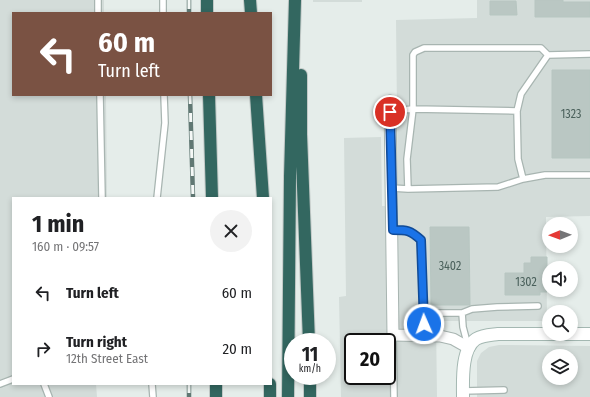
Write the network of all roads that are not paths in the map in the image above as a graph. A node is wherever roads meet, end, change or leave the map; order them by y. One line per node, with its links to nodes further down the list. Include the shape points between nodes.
1 (98, 0): 7 (lane)
2 (163, 0): 8 (lane)
3 (207, 0): 9 (highway)
4 (250, 0): 10 (highway)
5 (295, 0): 52 (highway)
6 (300, 0): 32 (highway, via 301,134)
7 (98, 12)
8 (163, 12)
9 (207, 12)
10 (251, 12)
11 (590, 54): 12 (lane)
12 (548, 55): 18 (lane, via 541,48 424,48 413,55); 19 (lane, via 522,94)
13 (100, 96): 24 (lane)
14 (164, 96): 25 (lane, via 165,123)
15 (209, 96): 26 (highway)
16 (256, 96): 27 (highway)
17 (390, 106): 18 (lane); 22 (street)
18 (413, 109): 19 (lane); 23 (lane, via 407,158)
19 (518, 111): 21 (lane, via 518,159)
20 (590, 175): 21 (lane, via 545,175)
21 (523, 179): 23 (lane, via 498,187)
22 (392, 188): 23 (lane); 28 (street)
23 (408, 189)
24 (102, 197)
25 (157, 197)
26 (212, 197)
27 (263, 197)
28 (393, 230): 31 (lane, via 407,230 421,240); 33 (street)
29 (538, 306): 30 (lane, via 472,309)
30 (462, 312): 31 (lane); 37 (lane)
31 (424, 313): 36 (lane)
32 (309, 333)
33 (393, 333)
34 (590, 334): 37 (street, via 498,334 475,340)
35 (396, 335): 36 (street)
36 (424, 336): 37 (street, via 453,339)
37 (469, 348): 47 (street, via 465,359)
38 (12, 380): 39 (lane)
39 (0, 384)
40 (44, 385): 48 (lane)
41 (152, 385): 49 (lane)
42 (216, 385): 50 (highway)
43 (270, 385): 51 (highway)
44 (310, 385): 53 (highway)
45 (394, 385): 54 (lane)
46 (504, 390): 47 (lane)
47 (463, 394)
48 (49, 397)
49 (153, 397)
50 (216, 397)
51 (270, 397)
52 (288, 397)
53 (310, 397)
54 (394, 397)

